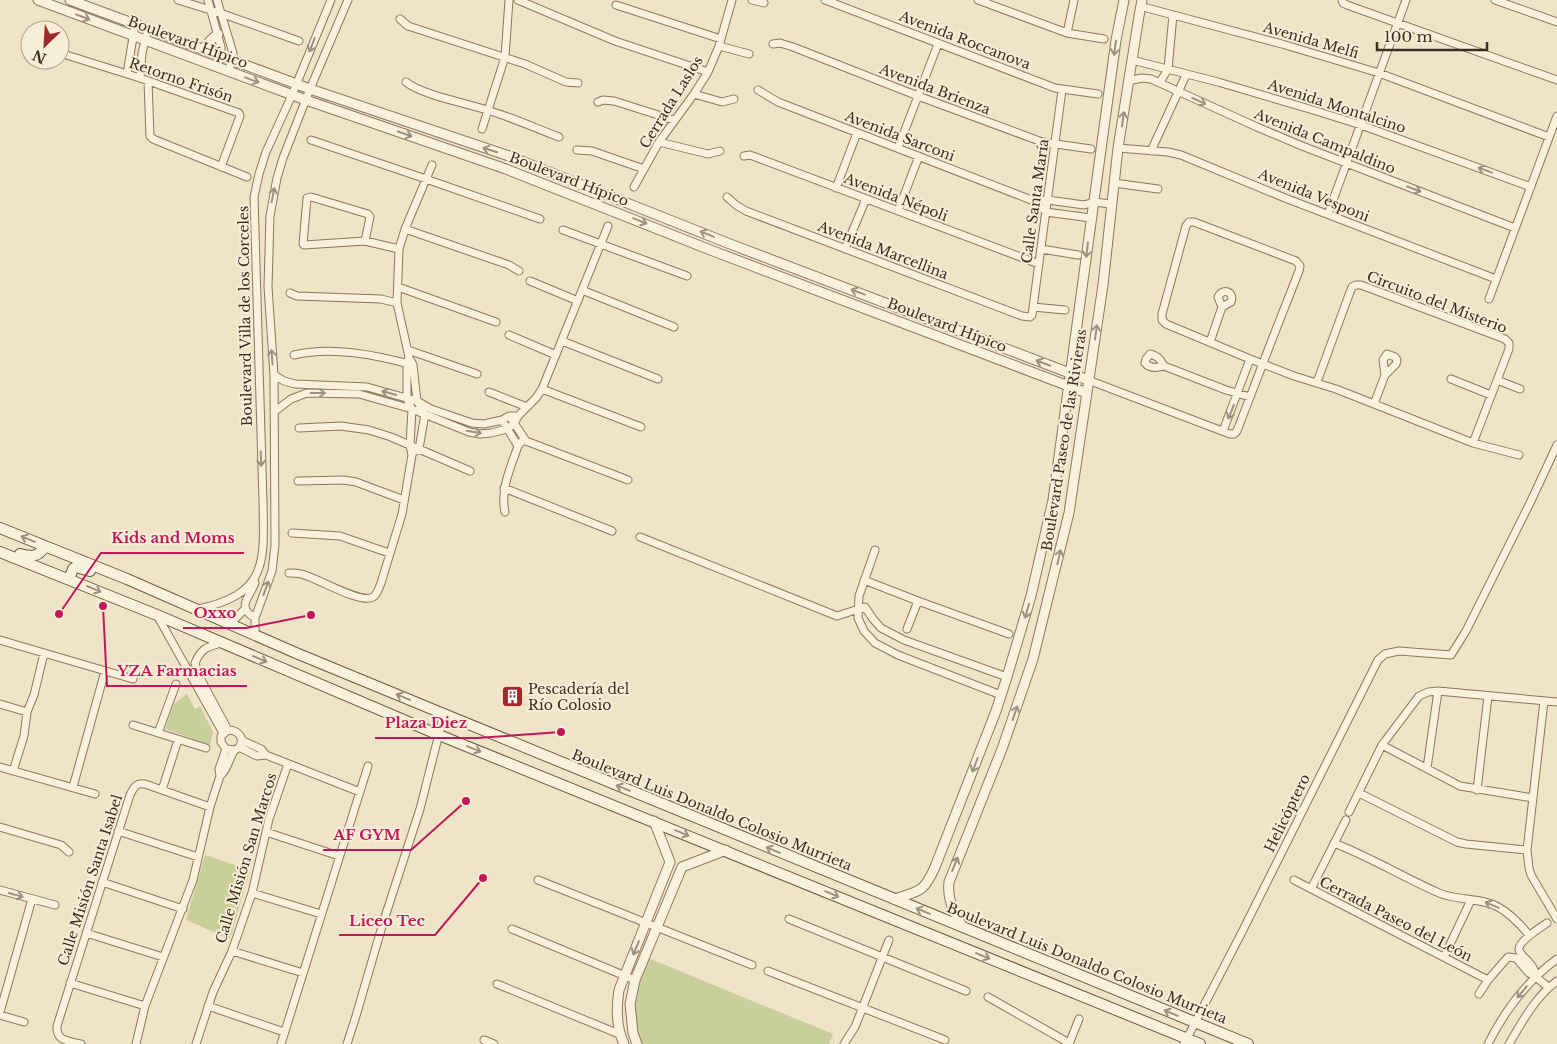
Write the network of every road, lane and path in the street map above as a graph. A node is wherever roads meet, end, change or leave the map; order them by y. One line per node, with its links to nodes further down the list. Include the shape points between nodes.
1 (38, 0): 34 (street, Boulevard Hípico, one-way to 34)
2 (70, 0): 30 (street, Boulevard Hípico)
3 (178, 0): 22 (street)
4 (208, 0): 22 (street)
5 (217, 0): 23 (street)
6 (331, 0): 64 (street, Boulevard Villa de los Corceles, one-way to 64)
7 (348, 0): 65 (street, Boulevard Villa de los Corceles)
8 (509, 0): 45 (street)
9 (518, 0): 52 (street, via 615,41)
10 (732, 0): 38 (street, Cerrada Laslos)
11 (752, 0): 19 (street)
12 (825, 0): 40 (street, Avenida Roccanova)
13 (978, 0): 33 (street)
14 (1074, 0): 33 (street)
15 (1124, 0): 24 (street, Boulevard Paseo de las Rivieras)
16 (1406, 0): 29 (street)
17 (1495, 0): 28 (street)
18 (1343, 2): 29 (street)
19 (764, 4)
20 (1145, 4): 25 (street, Avenida Melfi); 26 (street, Boulevard Paseo de las Rivieras)
21 (616, 5): 38 (street)
22 (210, 10): 23 (street); 32 (street)
23 (220, 13): 32 (street); 37 (street)
24 (1121, 14): 26 (street, via 1131,12); 111 (street, Boulevard Paseo de las Rivieras, one-way to 111)
25 (1173, 15): 50 (street); 53 (street, Avenida Melfi)
26 (1139, 16): 46 (street, Boulevard Paseo de las Rivieras)
27 (400, 19): 45 (street, via 408,26)
28 (1557, 22)
29 (1398, 23): 53 (street); 58 (street)
30 (135, 25): 31 (street, Boulevard Hípico); 34 (street)
31 (148, 29): 36 (street); 41 (street, Boulevard Hípico)
32 (222, 33): 41 (street); 44 (street); 47 (street, via 233,53)
33 (1067, 33): 35 (street)
34 (133, 36): 36 (street, Boulevard Hípico); 54 (street)
35 (1104, 39)
36 (144, 40): 49 (street, Boulevard Hípico); 56 (street)
37 (298, 41)
38 (720, 42): 42 (street); 52 (street, Cerrada Laslos)
39 (773, 44): 72 (street, Avenida Brienza, via 793,47)
40 (938, 44): 67 (street, Avenida Roccanova); 72 (street)
41 (204, 49): 44 (street, Boulevard Hípico)
42 (749, 54)
43 (70, 56): 54 (street, Retorno Frisón)
44 (221, 56): 47 (street, Boulevard Hípico); 49 (street)
45 (505, 57): 63 (street, via 566,82); 76 (street)
46 (1132, 60): 48 (street, Avenida Montalcino); 60 (street, Boulevard Paseo de las Rivieras)
47 (233, 61): 51 (street); 64 (street, Boulevard Hípico)
48 (1152, 65): 50 (street, Avenida Montalcino); 57 (street)
49 (215, 66): 51 (street, Boulevard Hípico)
50 (1168, 69): 55 (street, Avenida Montalcino); 62 (street)
51 (227, 71): 71 (street, Boulevard Hípico, one-way to 71)
52 (708, 72): 69 (street, Cerrada Laslos)
53 (1379, 73): 79 (street); 83 (street, Avenida Melfi)
54 (127, 74): 56 (street, Retorno Frisón)
55 (1186, 75): 68 (street); 79 (street, Avenida Montalcino)
56 (140, 78): 59 (street, Retorno Frisón)
57 (1148, 78): 60 (street, Avenida Campaldino); 62 (street, Avenida Campaldino)
58 (1557, 80)
59 (148, 81): 97 (street, via 150,136); 97 (street, Retorno Frisón, via 240,114)
60 (1128, 81): 88 (street, Boulevard Paseo de las Rivieras, one-way to 60)
61 (406, 82): 76 (street, via 441,97)
62 (1160, 82): 68 (street, Avenida Campaldino)
63 (578, 83)
64 (296, 84): 65 (street, Boulevard Hípico); 71 (street, Boulevard Villa de los Corceles)
65 (310, 89): 74 (street, Boulevard Villa de los Corceles); 106 (street, Boulevard Hípico, one-way to 65, via 508,156)
66 (758, 90): 81 (street, Avenida Sarconi, via 778,102)
67 (1062, 90): 70 (street, Avenida Roccanova); 86 (street, Calle Santa María)
68 (1179, 92): 91 (street); 95 (street, Avenida Campaldino, one-way to 95)
69 (694, 94): 73 (street, via 722,102); 78 (street, Cerrada Laslos)
70 (1098, 94)
71 (292, 95): 74 (street, Boulevard Hípico); 136 (street, Boulevard Villa de los Corceles, via 266,152 254,197)
72 (918, 96): 86 (street, Avenida Brienza); 87 (street)
73 (734, 99)
74 (306, 100): 113 (street, Boulevard Hípico, one-way to 113, via 506,169); 135 (street, Boulevard Villa de los Corceles, one-way to 74, via 272,197 283,158)
75 (598, 102): 78 (street, via 614,101)
76 (489, 110): 80 (street); 82 (street)
77 (1557, 116): 83 (street)
78 (674, 120): 85 (street, Cerrada Laslos)
79 (1361, 125): 95 (street); 103 (street, Avenida Montalcino, one-way to 79)
80 (482, 129)
81 (857, 133): 87 (street, Avenida Sarconi); 104 (street)
82 (559, 137)
83 (1549, 137): 103 (street)
84 (311, 140): 100 (street)
85 (659, 142): 92 (street, via 708,154); 98 (street, Cerrada Laslos)
86 (1055, 144): 89 (street, Avenida Brienza); 109 (street, Calle Santa María)
87 (898, 148): 94 (street, Avenida Sarconi)
88 (1118, 148): 91 (street, Avenida Vesponi); 101 (street, Boulevard Paseo de las Rivieras)
89 (1091, 149)
90 (577, 150): 98 (street, via 592,151)
91 (1151, 151): 116 (street, Avenida Vesponi, via 1168,152 1194,160)
92 (720, 152)
93 (744, 156): 104 (street, Avenida Népoli, via 750,155)
94 (919, 156): 110 (street, Avenida Sarconi); 114 (street)
95 (1347, 164): 116 (street); 120 (street, Avenida Campaldino, one-way to 120)
96 (432, 165): 100 (street)
97 (221, 166): 99 (street)
98 (644, 169): 102 (street, Cerrada Laslos)
99 (247, 177)
100 (426, 179): 118 (street); 121 (street)
101 (1114, 183): 105 (street); 112 (street, Boulevard Paseo de las Rivieras)
102 (634, 187)
103 (1531, 187): 120 (street)
104 (836, 188): 108 (street, Avenida Népoli)
105 (1158, 189)
106 (611, 197): 113 (street); 158 (street, Boulevard Hípico, one-way to 106)
107 (727, 197): 126 (street, Avenida Marcellina, via 740,208)
108 (866, 199): 114 (street, Avenida Népoli); 126 (street)
109 (1048, 200): 110 (street, Avenida Sarconi); 111 (street, Avenida Sarconi, via 1084,205); 115 (street, Calle Santa María)
110 (1034, 201): 115 (street, Avenida Sarconi)
111 (1094, 202): 112 (street, Avenida Sarconi); 117 (street, Boulevard Paseo de las Rivieras)
112 (1111, 204): 163 (street, Boulevard Paseo de las Rivieras, one-way to 112)
113 (607, 208): 166 (street, Boulevard Hípico, one-way to 166)
114 (898, 211): 129 (street, Avenida Népoli)
115 (1046, 212): 117 (street); 127 (street, Calle Santa María)
116 (1328, 214): 132 (street, Avenida Vesponi)
117 (1091, 218): 158 (street, Boulevard Paseo de las Rivieras, one-way to 158)
118 (540, 219)
119 (608, 226): 124 (street)
120 (1516, 228): 132 (street)
121 (405, 229): 125 (street); 130 (street)
122 (563, 230): 124 (street)
123 (365, 241): 123 (street, via 302,244 307,198 311,196 368,214); 125 (street)
124 (601, 243): 131 (street); 137 (street)
125 (399, 248): 134 (street)
126 (845, 249): 145 (street, Avenida Marcellina, via 1022,316 1028,318)
127 (1041, 249): 128 (street); 129 (street, Calle Santa María)
128 (1078, 255)
129 (1039, 264): 142 (street, Calle Santa María)
130 (519, 271)
131 (687, 276)
132 (1496, 279): 139 (street)
133 (530, 281): 140 (street)
134 (398, 286): 141 (street); 146 (street)
135 (268, 287): 136 (street); 160 (street, Boulevard Villa de los Corceles, one-way to 135)
136 (256, 288): 184 (street, Boulevard Villa de los Corceles)
137 (582, 290): 140 (street); 147 (street)
138 (290, 293): 141 (street)
139 (1489, 299)
140 (578, 301): 149 (street)
141 (397, 303): 153 (street)
142 (1033, 307): 144 (street); 145 (street, Calle Santa María)
143 (1222, 307): 150 (street)
144 (1064, 310)
145 (1032, 315)
146 (496, 322)
147 (674, 328)
148 (510, 335): 152 (street)
149 (562, 341): 152 (street); 161 (street)
150 (1210, 342): 154 (street); 155 (street, via 1162,320 1189,222 1296,261 1300,266)
151 (294, 355): 153 (street, via 360,352)
152 (556, 355): 167 (street)
153 (409, 358): 157 (street); 174 (street); 175 (street)
154 (1250, 359): 155 (street); 171 (street)
155 (1263, 364): 165 (street); 173 (street)
156 (1164, 366): 171 (street)
157 (477, 374)
158 (1071, 374): 163 (street, Boulevard Hípico); 166 (street, Boulevard Paseo de las Rivieras)
159 (1385, 374): 176 (street)
160 (274, 375): 174 (street, one-way to 160, via 356,386 289,383); 179 (street, Boulevard Villa de los Corceles)
161 (658, 378)
162 (1451, 379): 172 (street)
163 (1088, 380): 170 (street, Boulevard Paseo de las Rivieras); 190 (street)
164 (1497, 380): 165 (street, Circuito del Misterio, via 1509,349 1505,340 1356,284 1352,287); 168 (street); 172 (street, Circuito del Misterio)
165 (1317, 382): 176 (street)
166 (1070, 386): 170 (street, Boulevard Hípico); 234 (street, Boulevard Paseo de las Rivieras, one-way to 234, via 1053,500 1031,596)
167 (542, 389): 177 (street); 187 (street)
168 (1520, 389)
169 (489, 392): 177 (street)
170 (1087, 393): 302 (street, Boulevard Paseo de las Rivieras, one-way to 170, via 949,901 949,882 1002,749 1033,659 1069,513)
171 (1238, 393): 173 (street); 190 (street, one-way to 190)
172 (1491, 395): 192 (street, Circuito del Misterio)
173 (1250, 397): 190 (street, via 1237,431 1234,434)
174 (407, 399): 175 (street); 178 (street)
175 (417, 401): 180 (street); 183 (street, via 472,423)
176 (1374, 404): 192 (street)
177 (527, 407): 182 (street)
178 (412, 409): 179 (street, one-way to 178, via 291,399 307,393 359,394); 180 (street); 193 (street)
179 (274, 412): 186 (street, Boulevard Villa de los Corceles)
180 (425, 414): 189 (street, one-way to 189, via 480,434); 196 (street)
181 (510, 416): 182 (street); 183 (street); 185 (street)
182 (518, 416): 185 (street)
183 (502, 420): 189 (street)
184 (260, 424): 186 (street); 213 (street, Boulevard Villa de los Corceles, one-way to 213)
185 (514, 424): 189 (street); 191 (street)
186 (274, 425): 214 (street, Boulevard Villa de los Corceles)
187 (641, 427)
188 (299, 428): 193 (street, via 341,426 369,430)
189 (507, 429): 195 (street)
190 (1223, 431)
191 (526, 441): 195 (street); 200 (street)
192 (1472, 443): 198 (street)
193 (410, 445): 196 (street); 197 (street)
194 (1557, 445): 333 (street, Helicóptero, via 1470,623 1451,655 1399,651 1385,654 1378,660)
195 (518, 446): 202 (street)
196 (419, 449): 197 (street); 199 (street)
197 (412, 455): 203 (street)
198 (1519, 455)
199 (470, 471)
200 (628, 480)
201 (298, 481): 203 (street, via 356,482)
202 (504, 488): 204 (street); 206 (street)
203 (404, 500): 212 (street)
204 (506, 512)
205 (0, 528): 209 (main road, Boulevard Luis Donaldo Colosio Murrieta, one-way to 205)
206 (612, 531)
207 (292, 533): 212 (street, via 340,536)
208 (640, 537): 223 (street, via 837,616)
209 (45, 546): 211 (main road, via 35,557); 219 (main road, Boulevard Luis Donaldo Colosio Murrieta)
210 (875, 550): 218 (street)
211 (0, 551): 216 (main road)
212 (390, 553): 215 (street, via 373,598 351,595 302,574)
213 (261, 561): 214 (street); 217 (street, Boulevard Villa de los Corceles)
214 (274, 563): 225 (street, Boulevard Villa de los Corceles, one-way to 214)
215 (289, 573)
216 (69, 579): 219 (main road, via 73,569 79,567 125,585); 224 (main road, one-way to 224)
217 (254, 580): 221 (street, via 234,596); 222 (street, Boulevard Villa de los Corceles)
218 (864, 580): 220 (street); 223 (street)
219 (160, 593): 221 (main road, Boulevard Luis Donaldo Colosio Murrieta)
220 (918, 600): 227 (street); 228 (street)
221 (198, 609): 226 (main road, Boulevard Luis Donaldo Colosio Murrieta)
222 (245, 609): 225 (street); 226 (street)
223 (858, 609): 234 (street, via 865,607 881,628 904,640); 238 (street, via 864,631 875,643)
224 (157, 615): 231 (main road); 246 (street)
225 (256, 618): 229 (street, Boulevard Villa de los Corceles)
226 (230, 624): 229 (main road, Boulevard Luis Donaldo Colosio Murrieta)
227 (907, 629)
228 (1009, 634)
229 (256, 635): 244 (main road, Boulevard Luis Donaldo Colosio Murrieta, one-way to 229)
230 (0, 640): 232 (street)
231 (221, 643): 246 (street, via 208,646 195,663); 248 (main road, one-way to 248)
232 (44, 653): 233 (street); 243 (street)
233 (105, 671): 235 (street); 260 (street)
234 (1007, 677): 238 (street, Boulevard Paseo de las Rivieras)
235 (133, 679)
236 (176, 684): 247 (street)
237 (1438, 691): 239 (street); 250 (street, via 1419,696); 257 (street)
238 (1001, 695): 293 (street, Boulevard Paseo de las Rivieras, one-way to 293, via 928,882 921,890)
239 (1488, 696): 240 (street); 262 (street)
240 (1544, 701): 241 (street); 266 (street)
241 (1557, 702)
242 (0, 704): 243 (street)
243 (27, 712): 258 (street, via 24,736)
244 (444, 714): 248 (street); 282 (main road, Boulevard Luis Donaldo Colosio Murrieta, one-way to 244)
245 (133, 725): 247 (street)
246 (225, 732): 251 (street, via 237,732 241,736); 253 (street, via 221,742)
247 (158, 733): 249 (street)
248 (439, 735): 270 (main road, one-way to 270); 343 (street, via 420,809)
249 (178, 740): 252 (street); 261 (street)
250 (1382, 745): 257 (street); 264 (street)
251 (238, 746): 253 (street); 254 (street, Calle Misión San Marcos, via 261,750 266,756); 259 (street, via 226,771)
252 (206, 748)
253 (226, 749): 259 (street)
254 (288, 764): 263 (street, Calle Misión San Marcos); 273 (street, Calle Misión San Marcos)
255 (368, 766): 263 (street)
256 (0, 767): 258 (street)
257 (1427, 768): 262 (street, via 1460,786)
258 (13, 770): 260 (street)
259 (220, 776): 267 (street)
260 (74, 787): 265 (street)
261 (162, 790): 267 (street, Calle Misión Santa Isabel); 272 (street, Calle Misión Santa Isabel, via 145,784 136,785)
262 (1477, 790): 266 (street)
263 (360, 792): 278 (street)
264 (1359, 793): 268 (street); 276 (street, via 1457,842)
265 (95, 794)
266 (1532, 798): 276 (street)
267 (210, 807): 279 (street)
268 (1349, 812)
269 (1346, 820): 274 (street)
270 (654, 821): 275 (main road, one-way to 275); 280 (street)
271 (0, 827): 277 (street, via 61,845)
272 (118, 831): 279 (street); 285 (street, Calle Misión Santa Isabel)
273 (266, 832): 278 (street); 290 (street, Calle Misión San Marcos)
274 (1334, 843): 288 (street); 294 (street, via 1440,893)
275 (726, 850): 281 (street); 286 (main road)
276 (1527, 850): 299 (street, via 1531,875)
277 (69, 852)
278 (339, 856): 297 (street)
279 (198, 857): 296 (street)
280 (670, 862): 281 (street); 287 (street)
281 (682, 868): 291 (street)
282 (820, 869): 286 (main road); 293 (main road, Boulevard Luis Donaldo Colosio Murrieta)
283 (538, 880): 300 (street)
284 (1294, 880): 288 (street, Cerrada Paseo del León)
285 (102, 882): 296 (street); 305 (street, Calle Misión Santa Isabel)
286 (813, 886): 338 (main road, one-way to 338)
287 (660, 889): 291 (street); 300 (street)
288 (1311, 889): 311 (street, Cerrada Paseo del León)
289 (0, 890): 292 (street, one-way to 292)
290 (252, 893): 297 (street); 308 (street, Calle Misión San Marcos)
291 (670, 893): 303 (street)
292 (32, 899): 295 (street); 330 (street)
293 (894, 899): 302 (main road, Boulevard Luis Donaldo Colosio Murrieta, one-way to 293)
294 (1471, 900): 306 (street, one-way to 294, via 1506,912 1486,901); 311 (street)
295 (55, 905)
296 (183, 909): 309 (street)
297 (321, 914): 315 (street)
298 (789, 919): 310 (street)
299 (1557, 919)
300 (646, 923): 303 (street); 316 (street, one-way to 316)
301 (1546, 923): 306 (street)
302 (962, 926): 333 (main road, Boulevard Luis Donaldo Colosio Murrieta, one-way to 302)
303 (656, 927): 313 (street); 318 (street)
304 (512, 930): 316 (street)
305 (86, 933): 309 (street); 321 (street, Calle Misión Santa Isabel)
306 (1529, 935): 317 (street, via 1519,951 1536,969)
307 (889, 940): 310 (street)
308 (232, 951): 315 (street); 328 (street, Calle Misión San Marcos)
309 (163, 957): 327 (street)
310 (883, 957): 324 (street); 329 (street)
311 (1444, 957): 319 (street, Cerrada Paseo del León)
312 (1557, 959): 317 (street)
313 (752, 965)
314 (768, 971): 329 (street)
315 (303, 973): 334 (street)
316 (624, 976): 318 (street); 335 (street, via 616,1005)
317 (1536, 977): 319 (street, via 1511,956); 323 (street); 351 (street, one-way to 351, via 1512,1004)
318 (635, 980): 346 (street, via 630,1004)
319 (1488, 980): 325 (street)
320 (1557, 981): 323 (street)
321 (70, 983): 327 (street); 339 (street, Calle Misión Santa Isabel, via 56,1032 63,1039)
322 (497, 984): 335 (street)
323 (1548, 987): 352 (street)
324 (966, 991)
325 (1479, 994)
326 (988, 997): 348 (street)
327 (145, 1006): 340 (street)
328 (208, 1006): 334 (street); 341 (street, Calle Misión San Marcos)
329 (862, 1009): 337 (street); 347 (street, via 852,1034)
330 (0, 1013): 332 (street)
331 (1079, 1019): 348 (street)
332 (24, 1022)
333 (1195, 1023): 338 (street, Helicóptero); 350 (main road, Boulevard Luis Donaldo Colosio Murrieta)
334 (284, 1032): 342 (street)
335 (620, 1034): 345 (street)
336 (484, 1040): 344 (street)
337 (946, 1040)
338 (1186, 1041): 349 (main road)
339 (81, 1044)
340 (136, 1044)
341 (196, 1044)
342 (281, 1044)
343 (347, 1044)
344 (494, 1044)
345 (624, 1044)
346 (637, 1044)
347 (844, 1044)
348 (1069, 1044)
349 (1200, 1044)
350 (1248, 1044)
351 (1488, 1044)
352 (1509, 1044)

